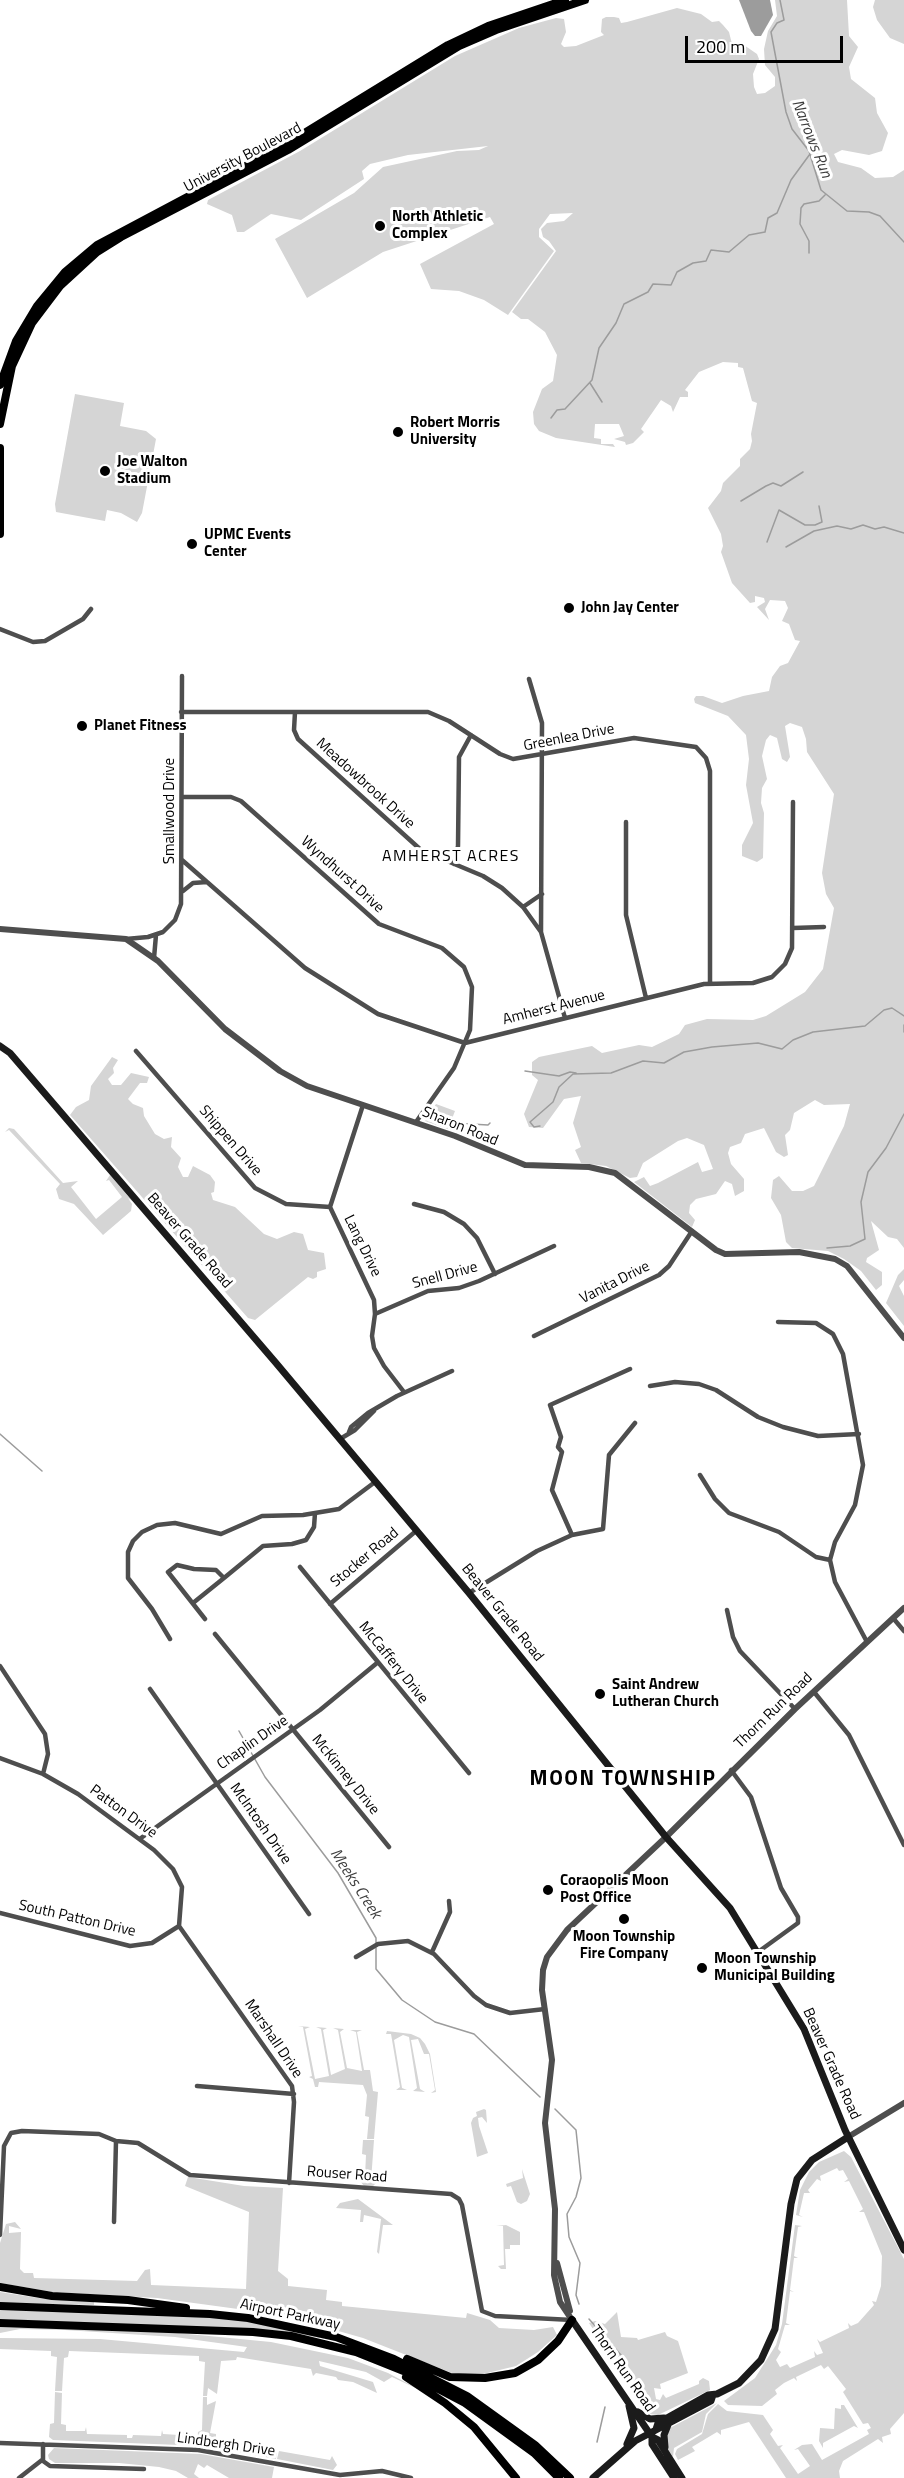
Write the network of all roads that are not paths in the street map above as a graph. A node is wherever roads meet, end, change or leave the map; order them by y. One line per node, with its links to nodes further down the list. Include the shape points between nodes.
1 (565, 0): 3 (main road, University Boulevard, via 488,26 448,45 285,145 97,245 65,272 37,306 16,341)
2 (585, 0): 3 (main road, University Boulevard, via 456,47 288,150 110,243 73,273 41,310)
3 (2, 386): 4 (main road, University Boulevard)
4 (0, 424)
5 (0, 448): 6 (main road)
6 (0, 534)
7 (91, 609): 8 (street, via 83,620 45,641 33,642)
8 (0, 629)
9 (182, 676): 11 (street, Smallwood Drive)
10 (529, 679): 14 (street, via 542,723)
11 (181, 712): 12 (street, Greenlea Drive); 15 (street, Smallwood Drive)
12 (295, 712): 13 (street, Greenlea Drive, via 428,712); 19 (street, Meadowbrook Drive, via 294,730 300,742 424,852)
13 (471, 735): 14 (street, Greenlea Drive, via 508,758); 19 (street, via 459,757)
14 (542, 755): 22 (street); 31 (street, Greenlea Drive, via 639,738 691,745 704,754 710,771)
15 (182, 796): 18 (street, Smallwood Drive); 34 (street, Wyndhurst Drive, via 231,797 241,801 379,924 452,954 464,968 472,987)
16 (793, 802): 26 (street, Amherst Avenue)
17 (626, 822): 32 (street, via 626,915)
18 (182, 860): 20 (street); 21 (street, Smallwood Drive)
19 (454, 864): 23 (street, Meadowbrook Drive, via 489,879)
20 (207, 882): 21 (street, via 193,883); 34 (street, via 299,964 362,1004 382,1016)
21 (182, 892): 28 (street, Smallwood Drive, via 175,920)
22 (542, 894): 23 (street); 27 (street)
23 (523, 907): 27 (street, Meadowbrook Drive)
24 (824, 927): 26 (street)
25 (0, 928): 29 (street, Sharon Road)
26 (793, 928): 31 (street, Amherst Avenue, via 791,953 772,976 753,983)
27 (541, 932): 33 (street, Meadowbrook Drive)
28 (156, 935): 29 (street); 30 (street)
29 (126, 939): 30 (street, Sharon Road)
30 (154, 958): 37 (street, Sharon Road, via 225,1029 280,1071 307,1086)
31 (710, 983): 32 (street, Amherst Avenue)
32 (646, 998): 33 (street, Amherst Avenue)
33 (565, 1018): 34 (street, Amherst Avenue)
34 (465, 1043): 38 (street, Wyndhurst Drive, via 454,1068)
35 (0, 1046): 54 (main road, Beaver Grade Road)
36 (136, 1051): 40 (street, Shippen Drive, via 255,1188 279,1202)
37 (363, 1105): 38 (street, Sharon Road); 40 (street, Lang Drive)
38 (416, 1122): 41 (street, Sharon Road, via 525,1165 594,1168 615,1173)
39 (414, 1204): 43 (street, via 444,1212 464,1224 477,1238)
40 (330, 1207): 44 (street, Lang Drive, via 370,1292)
41 (692, 1232): 46 (street, Vanita Drive, via 659,1275); 47 (street, Sharon Road, via 725,1254 799,1252 835,1259 847,1266)
42 (554, 1246): 43 (street, Snell Drive)
43 (495, 1274): 44 (street, Snell Drive, via 464,1287 422,1293)
44 (375, 1314): 51 (street, Lang Drive, via 374,1348)
45 (778, 1322): 53 (street, via 816,1323 836,1339 844,1359)
46 (534, 1336)
47 (904, 1338)
48 (630, 1369): 59 (street, via 550,1405 562,1452 552,1490)
49 (452, 1371): 51 (street)
50 (650, 1386): 53 (street, via 699,1384 783,1427 818,1436)
51 (404, 1392): 54 (street)
52 (635, 1423): 59 (street, via 609,1455 603,1528)
53 (859, 1434): 60 (street, via 861,1486)
54 (340, 1439): 56 (main road, Beaver Grade Road)
55 (700, 1474): 60 (street, via 729,1513 779,1532 816,1557)
56 (375, 1482): 57 (street, via 345,1506); 58 (main road, Beaver Grade Road)
57 (315, 1514): 62 (street, via 314,1527 306,1539 292,1545 263,1546); 72 (street, via 262,1516 221,1534 175,1523 154,1526 138,1536 127,1555 128,1578)
58 (416, 1531): 63 (main road, Beaver Grade Road); 65 (street, Stocker Road)
59 (572, 1535): 63 (street, via 537,1551)
60 (830, 1560): 73 (street, via 837,1587)
61 (300, 1567): 65 (street, McCaffery Drive)
62 (224, 1578): 64 (street); 64 (street, via 216,1570 177,1564 168,1572)
63 (469, 1593): 85 (main road, Beaver Grade Road)
64 (193, 1604): 68 (street)
65 (330, 1604): 74 (street, McCaffery Drive)
66 (904, 1608): 69 (street, Thorn Run Road)
67 (727, 1610): 78 (street, via 740,1651)
68 (205, 1618)
69 (893, 1618): 70 (street); 73 (street, Thorn Run Road)
70 (904, 1631)
71 (214, 1634): 79 (street, McKinney Drive)
72 (170, 1639)
73 (867, 1642): 77 (street, Thorn Run Road)
74 (377, 1663): 79 (street, Chaplin Drive); 82 (street, McCaffery Drive)
75 (0, 1666): 83 (street, via 45,1734 48,1754)
76 (150, 1689): 84 (street, McIntosh Drive)
77 (814, 1692): 78 (street, Thorn Run Road); 87 (street, via 852,1741)
78 (795, 1709): 81 (street, Thorn Run Road)
79 (293, 1729): 84 (street, Chaplin Drive); 88 (street, McKinney Drive)
80 (0, 1758): 83 (street, Patton Drive)
81 (731, 1770): 85 (street, Thorn Run Road); 94 (street, via 752,1797 781,1888 798,1917 798,1923)
82 (469, 1773)
83 (43, 1774): 86 (street, Patton Drive)
84 (216, 1784): 86 (street, Chaplin Drive); 91 (street, McIntosh Drive)
85 (666, 1837): 94 (main road, Beaver Grade Road, via 723,1899); 96 (street, Thorn Run Road, via 558,1940 543,1970)
86 (141, 1838): 92 (street, Patton Drive, via 168,1863 180,1881)
87 (904, 1845)
88 (389, 1847)
89 (449, 1901): 93 (street, via 450,1912)
90 (0, 1913): 92 (street, South Patton Drive, via 130,1946 152,1943)
91 (309, 1914)
92 (179, 1926): 98 (street, Marshall Drive, via 288,2079)
93 (432, 1952): 95 (street, via 396,1940); 96 (street, via 486,2005 510,2013)
94 (758, 1952): 100 (main road, Beaver Grade Road, via 804,2029)
95 (356, 1957)
96 (545, 2009): 109 (street, Thorn Run Road, via 552,2053 545,2123 554,2203 554,2274)
97 (197, 2086): 98 (street)
98 (294, 2094): 102 (street, Marshall Drive)
99 (904, 2103): 100 (street)
100 (848, 2137): 105 (main road, Beaver Grade Road); 113 (main road, via 812,2160 797,2179 769,2347 745,2379)
101 (116, 2141): 102 (street, Rouser Road, via 138,2144 190,2175); 103 (street); 104 (street, Rouser Road, via 102,2134 11,2133 4,2146)
102 (289, 2183): 109 (street, Rouser Road, via 456,2196 462,2205 482,2311 495,2316)
103 (114, 2222)
104 (0, 2235)
105 (904, 2250)
106 (0, 2287): 108 (highway, via 52,2296 169,2305)
107 (0, 2306): 108 (highway, Airport Parkway, via 191,2312)
108 (248, 2318): 111 (highway, Airport Parkway)
109 (572, 2320): 111 (highway, via 538,2360 514,2373 485,2378 450,2377 358,2340); 114 (main road, Thorn Run Road)
110 (0, 2323): 112 (highway, Airport Parkway, via 253,2332)
111 (336, 2337): 128 (highway, Airport Parkway, via 394,2358 467,2396 536,2445)
112 (319, 2342): 126 (highway, via 396,2372 435,2395 474,2427); 127 (highway, Airport Parkway, via 383,2362 446,2392 501,2428)
113 (714, 2396): 115 (main road, via 708,2395); 116 (main road)
114 (630, 2404): 115 (main road, via 650,2418); 117 (main road, Thorn Run Road); 120 (main road, via 633,2432)
115 (669, 2416): 117 (main road)
116 (668, 2425): 117 (main road); 121 (main road, via 664,2442)
117 (652, 2433): 120 (main road); 121 (main road); 130 (main road, via 652,2444)
118 (0, 2443): 119 (street, Lindbergh Drive)
119 (43, 2444): 122 (street); 125 (street, Lindbergh Drive, via 198,2450 339,2475 382,2471)
120 (618, 2455): 129 (main road)
121 (668, 2455): 131 (main road)
122 (42, 2460): 123 (street, via 50,2466); 124 (street)
123 (144, 2469)
124 (19, 2478)
125 (411, 2478)
126 (516, 2478)
127 (559, 2478)
128 (570, 2478)
129 (593, 2478)
130 (674, 2478)
131 (682, 2478)

